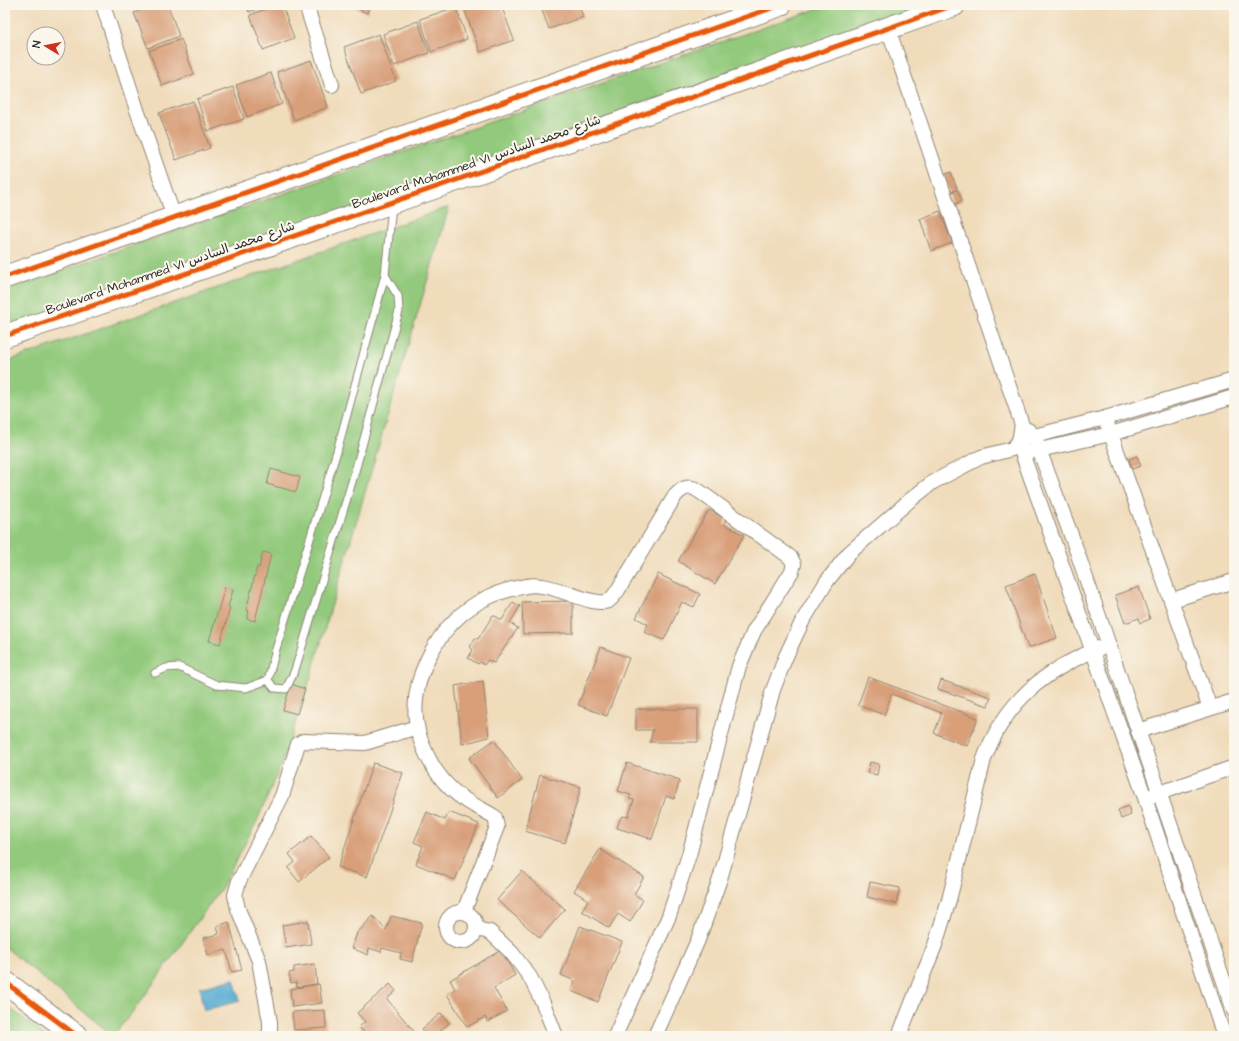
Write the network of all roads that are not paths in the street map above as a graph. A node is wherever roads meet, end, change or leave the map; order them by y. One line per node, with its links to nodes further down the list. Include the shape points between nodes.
1 (103, 5): 8 (street, via 136,110)
2 (306, 5): 6 (street)
3 (780, 5): 8 (main road)
4 (954, 5): 5 (main road, Boulevard Mohammed VI شارع محمد السادس)
5 (888, 28): 7 (main road, Boulevard Mohammed VI شارع محمد السادس); 15 (street)
6 (332, 85)
7 (392, 202): 9 (lane); 11 (main road, Boulevard Mohammed VI شارع محمد السادس)
8 (174, 217): 10 (main road)
9 (385, 275): 25 (lane, via 337,451); 25 (lane, via 398,296 399,311 354,475 295,670 286,689 274,688)
10 (5, 277)
11 (5, 336)
12 (1234, 380): 14 (street)
13 (1234, 397): 16 (street)
14 (1105, 418): 16 (street); 17 (street)
15 (1022, 425): 17 (street); 18 (street)
16 (1111, 434): 19 (street); 21 (street)
17 (1034, 436): 18 (street); 19 (street)
18 (1018, 448): 19 (street); 23 (street); 41 (street, via 981,457 933,482 850,553 827,581 802,622 773,690 720,879 695,947)
19 (1039, 450): 22 (street)
20 (1234, 581): 21 (street)
21 (1172, 600): 27 (street)
22 (1108, 645): 23 (street); 29 (street)
23 (1093, 651): 32 (street); 42 (street, via 1057,669 1023,695 1010,709 990,740 935,945)
24 (155, 673): 25 (lane, via 166,668 180,667 217,685 246,688)
25 (268, 680)
26 (1234, 701): 27 (street)
27 (1210, 708): 29 (street)
28 (417, 727): 33 (street, via 423,748 444,782 462,797 495,817 497,821 497,827); 38 (street, via 365,743 298,744 282,796 239,881 235,895 259,961 270,1022 270,1034); 40 (street, via 416,707 425,662 435,645 463,613 489,596 528,585 570,592 592,601 610,600 675,496 686,487 699,491 790,557 794,564 792,571 758,625 739,666 689,855 669,916)
29 (1138, 731): 31 (street)
30 (1234, 767): 31 (street)
31 (1160, 793): 32 (street); 36 (street)
32 (1145, 798): 43 (street)
33 (464, 911): 34 (street, via 475,921); 34 (street, via 449,916 446,932 458,942 466,941 473,936)
34 (476, 929): 39 (street, via 490,932 512,953 530,977)
35 (5, 982): 37 (main road)
36 (1234, 1011)
37 (76, 1036)
38 (267, 1036)
39 (556, 1036)
40 (615, 1036)
41 (655, 1036)
42 (899, 1036)
43 (1224, 1036)

